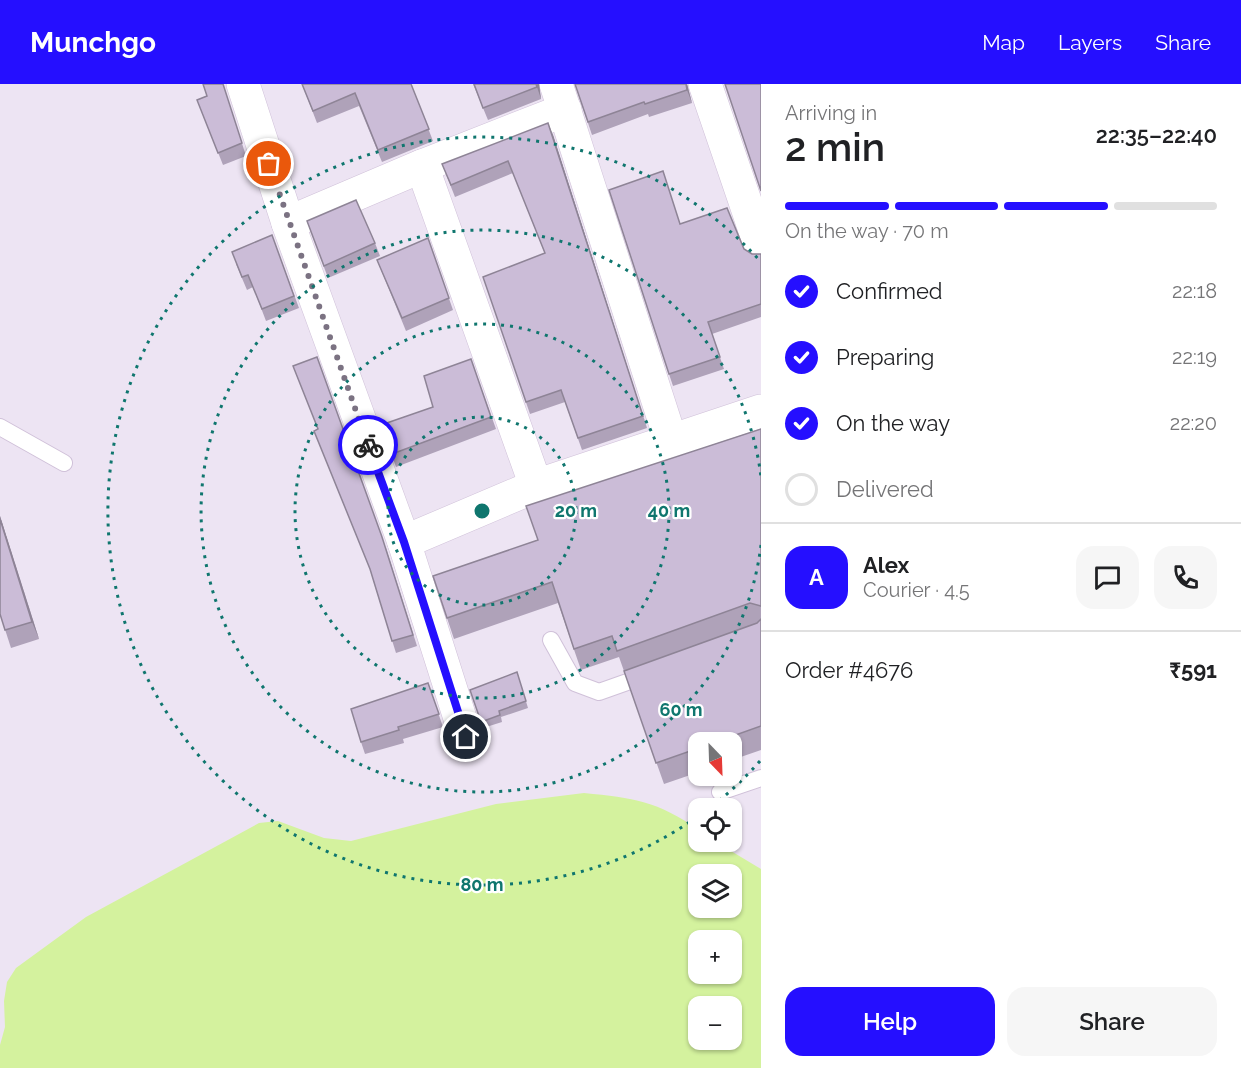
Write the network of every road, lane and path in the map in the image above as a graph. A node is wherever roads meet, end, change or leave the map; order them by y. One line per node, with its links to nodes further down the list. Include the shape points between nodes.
1 (243, 84): 5 (street)
2 (705, 84): 6 (street)
3 (561, 97): 4 (street); 9 (street)
4 (422, 165): 5 (street); 11 (street)
5 (288, 223): 12 (street)
6 (761, 248)
7 (761, 411): 9 (street)
8 (0, 427): 10 (lane)
9 (671, 441): 11 (street)
10 (64, 463)
11 (536, 486): 12 (street)
12 (404, 542): 15 (street)
13 (551, 640): 14 (lane, via 575,683 599,692)
14 (664, 669)
15 (466, 737)
16 (761, 778): 17 (lane)
17 (720, 792)

